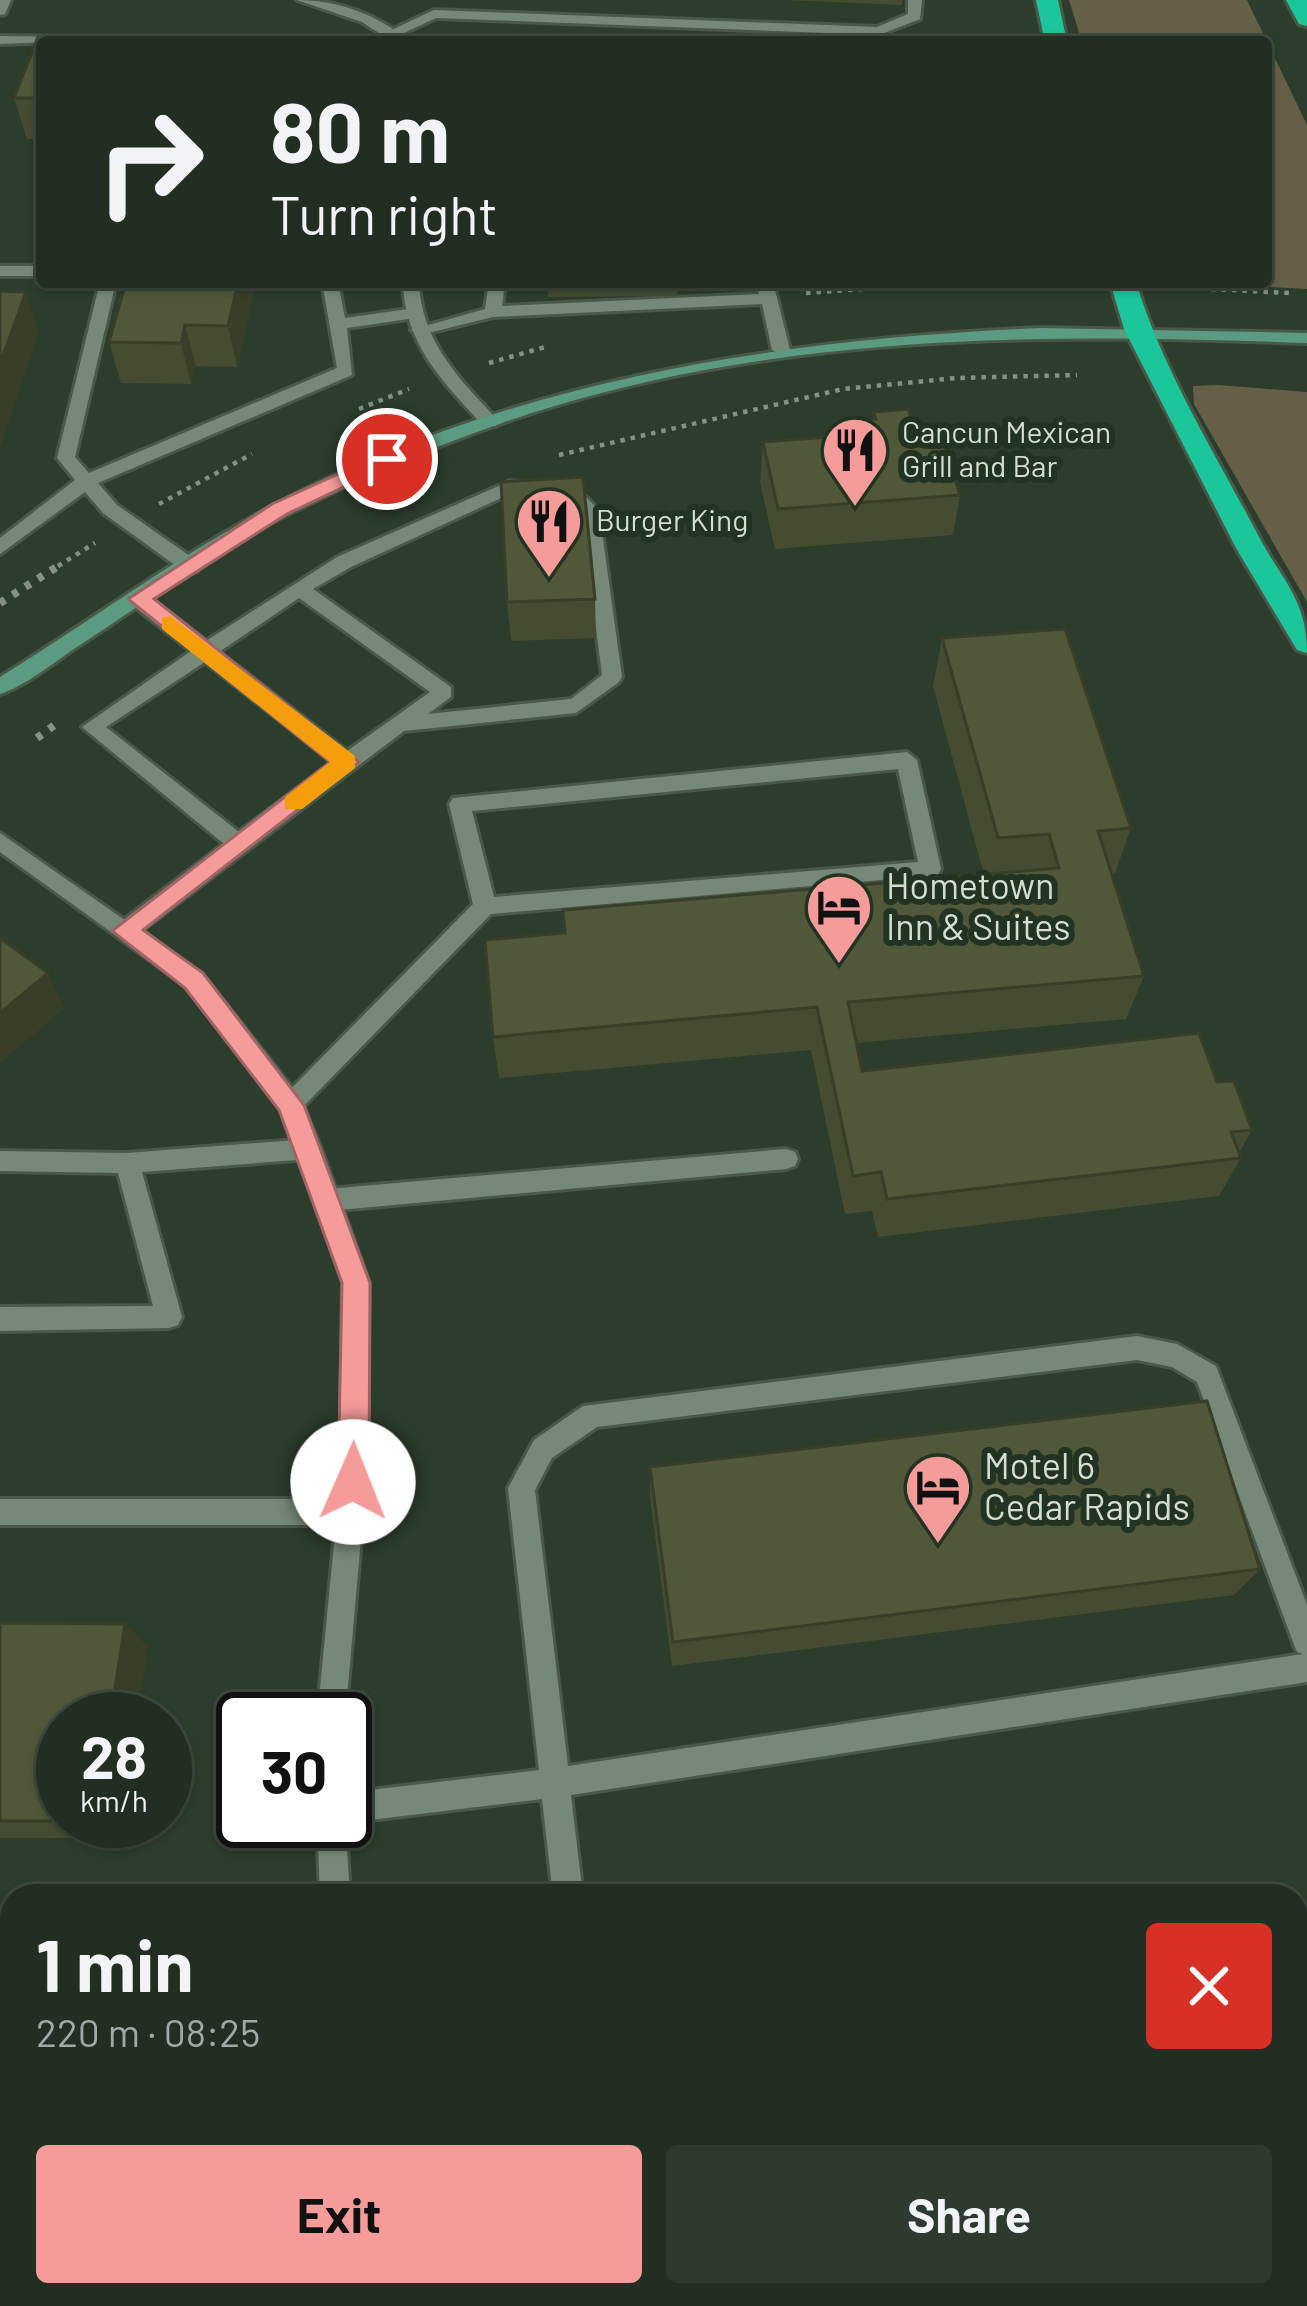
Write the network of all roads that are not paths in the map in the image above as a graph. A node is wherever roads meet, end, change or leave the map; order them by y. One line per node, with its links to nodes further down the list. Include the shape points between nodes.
1 (4, 0): 7 (street)
2 (304, 0): 9 (street)
3 (915, 0): 6 (street, via 915,16 879,31)
4 (1047, 0): 11 (highway)
5 (1298, 0): 8 (highway)
6 (437, 7): 10 (street)
7 (0, 11)
8 (1307, 19)
9 (394, 36)
10 (400, 36)
11 (1055, 36)
12 (0, 40): 13 (street)
13 (36, 40)
14 (36, 271): 15 (street)
15 (0, 272)
16 (107, 288): 29 (street, via 66,458)
17 (331, 288): 24 (street)
18 (412, 288): 23 (street)
19 (496, 288): 22 (street)
20 (1125, 288): 25 (highway)
21 (767, 291): 22 (street); 27 (street)
22 (494, 312): 23 (street)
23 (417, 322): 24 (street); 28 (street, via 447,377)
24 (335, 325): 29 (street, via 346,371)
25 (1137, 329): 26 (street); 27 (street); 34 (highway)
26 (1307, 338)
27 (781, 350): 28 (street, via 661,370)
28 (490, 422): 31 (street, via 279,509)
29 (85, 482): 30 (street); 31 (street)
30 (0, 548)
31 (190, 566): 33 (street)
32 (299, 589): 35 (street); 37 (street, via 444,692); 37 (street, via 510,488 570,492 590,510 612,676 576,706)
33 (139, 599): 35 (street); 36 (street)
34 (1307, 643)
35 (205, 651): 38 (street); 40 (street, via 92,727)
36 (0, 687)
37 (400, 724): 38 (street)
38 (347, 762): 40 (street)
39 (0, 841): 42 (street)
40 (239, 844): 42 (street)
41 (485, 906): 41 (street, via 460,804 907,760 930,869); 43 (street)
42 (125, 931): 43 (street, via 194,980)
43 (291, 1105): 44 (street)
44 (309, 1149): 47 (street); 48 (street)
45 (786, 1159): 48 (street)
46 (0, 1161): 47 (street)
47 (128, 1163): 49 (street, via 169,1317)
48 (328, 1200): 51 (street, via 356,1283)
49 (0, 1319)
50 (0, 1512): 51 (street)
51 (351, 1512): 54 (street)
52 (1307, 1642): 55 (street, via 1208,1374 1178,1356 1137,1348 592,1415 543,1449 521,1487)
53 (1307, 1668): 55 (street)
54 (334, 1692)
55 (554, 1783): 56 (street); 59 (street)
56 (372, 1805)
57 (333, 1848): 58 (street)
58 (334, 1884)
59 (567, 1884)

